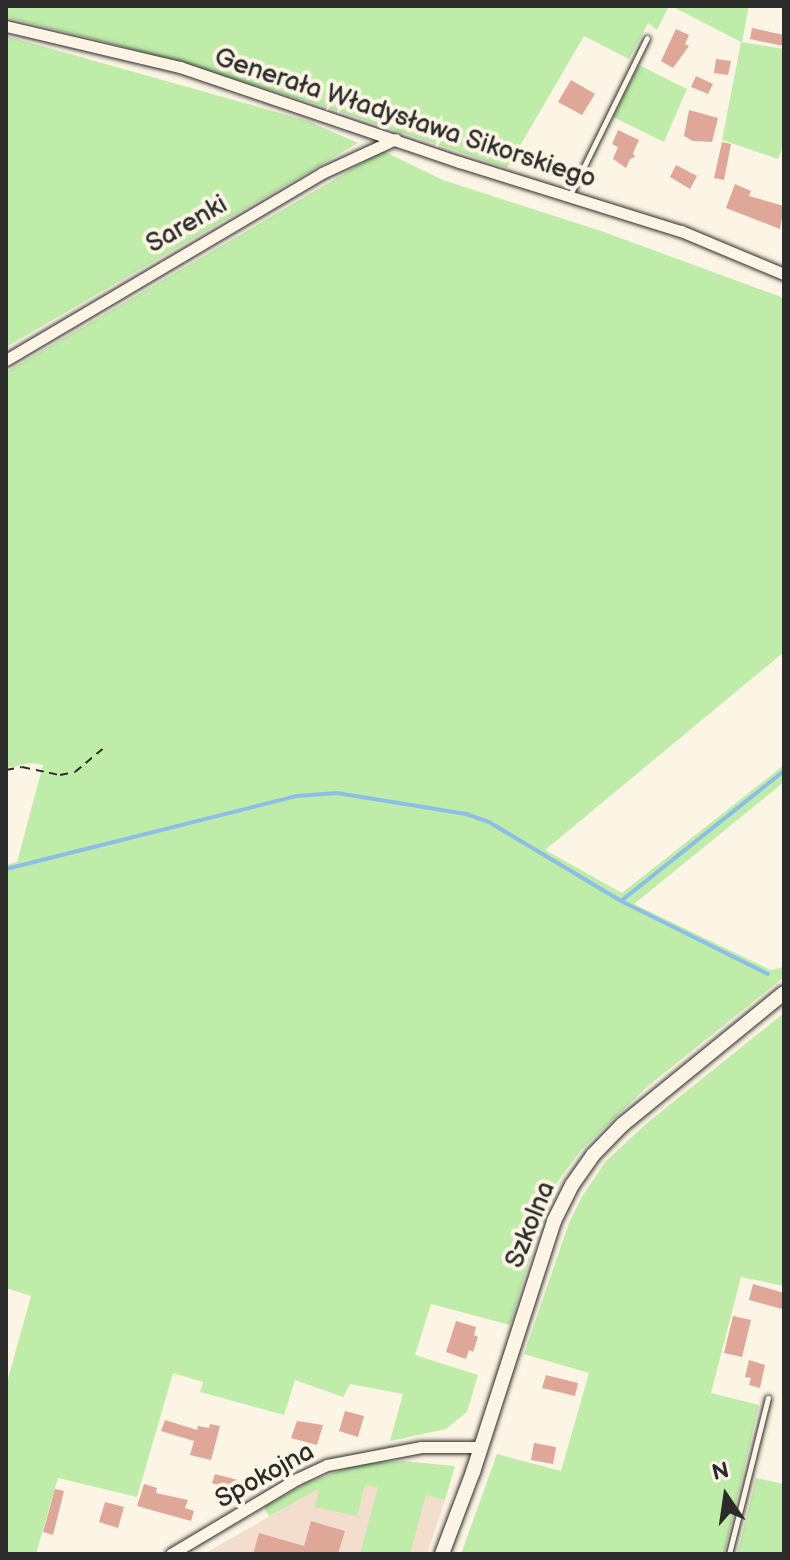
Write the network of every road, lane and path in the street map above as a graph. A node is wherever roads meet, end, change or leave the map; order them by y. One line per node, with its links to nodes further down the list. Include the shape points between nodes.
1 (6, 26): 3 (street, Generała Władysława Sikorskiego, via 180,67)
2 (647, 38): 4 (lane)
3 (396, 139): 4 (street, Generała Władysława Sikorskiego); 6 (street, Sarenki, via 322,173)
4 (569, 197): 5 (street, Generała Władysława Sikorskiego, via 681,231)
5 (784, 274)
6 (6, 360)
7 (105, 747): 8 (path, via 75,772)
8 (6, 770)
9 (784, 993): 11 (street, Szkolna, via 622,1125 572,1185 554,1221)
10 (768, 1398): 14 (lane)
11 (481, 1447): 12 (street, Spokojna, via 421,1447 327,1465); 13 (street, Szkolna)
12 (171, 1554)
13 (442, 1554)
14 (729, 1554)

